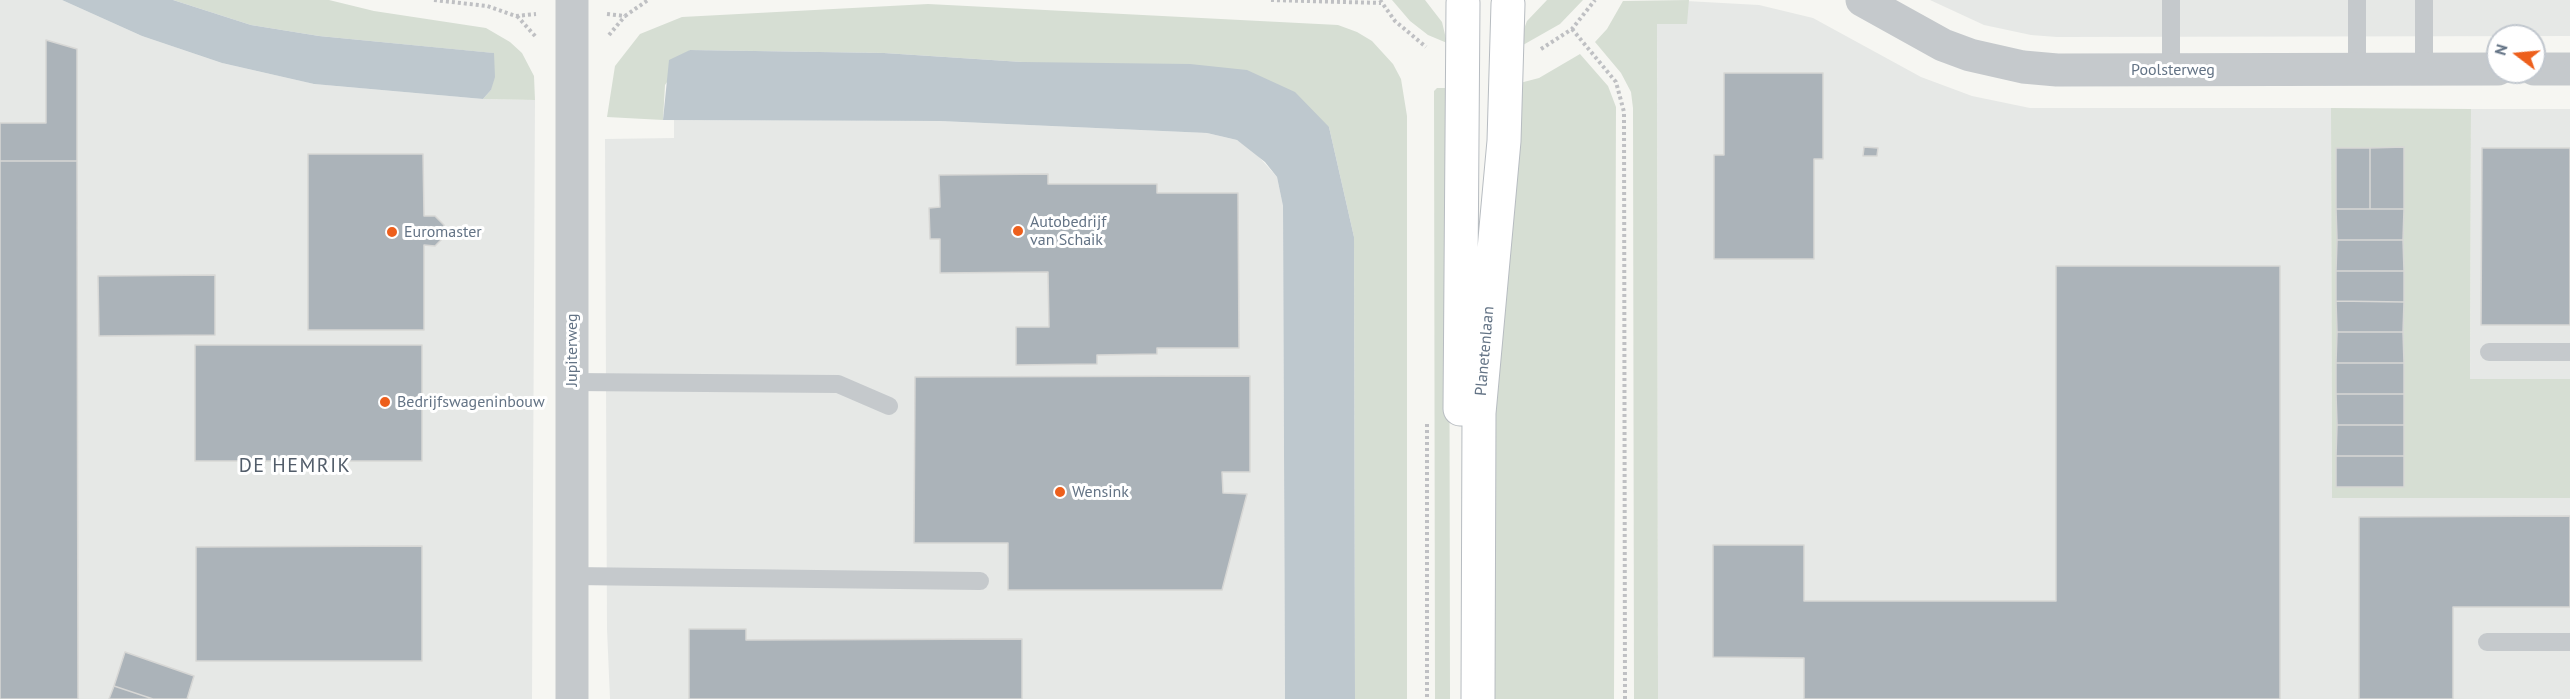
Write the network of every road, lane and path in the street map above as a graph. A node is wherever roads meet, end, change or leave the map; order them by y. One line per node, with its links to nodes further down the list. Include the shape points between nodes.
1 (488, 0): 12 (path)
2 (572, 0): 22 (street, Jupiterweg)
3 (1271, 0): 9 (path)
4 (1595, 0): 33 (path, via 1572,29 1616,82 1624,112)
5 (1862, 0): 14 (street, Poolsterweg, via 1943,45 1994,62 2056,70)
6 (2171, 0): 14 (lane)
7 (2357, 0): 15 (lane)
8 (2424, 0): 16 (lane)
9 (1381, 2): 13 (path, via 1395,21)
10 (1460, 2): 11 (main road, via 1485,7); 31 (main road, Planetenlaan)
11 (1512, 2): 32 (main road, Planetenlaan, via 1504,141 1479,413)
12 (487, 6)
13 (1427, 48)
14 (2171, 69): 15 (street, Poolsterweg)
15 (2357, 69): 16 (street, Poolsterweg)
16 (2424, 69): 17 (street, Poolsterweg)
17 (2486, 69)
18 (2546, 69): 19 (street)
19 (2570, 69)
20 (2570, 351): 21 (lane)
21 (2489, 352)
22 (572, 382): 23 (lane, via 838,384); 25 (street, Jupiterweg)
23 (889, 406)
24 (1427, 419): 30 (path)
25 (573, 576): 26 (lane); 29 (street, Jupiterweg)
26 (980, 581)
27 (2487, 642): 28 (lane)
28 (2570, 642)
29 (572, 699)
30 (1427, 699)
31 (1459, 699)
32 (1478, 699)
33 (1625, 699)

